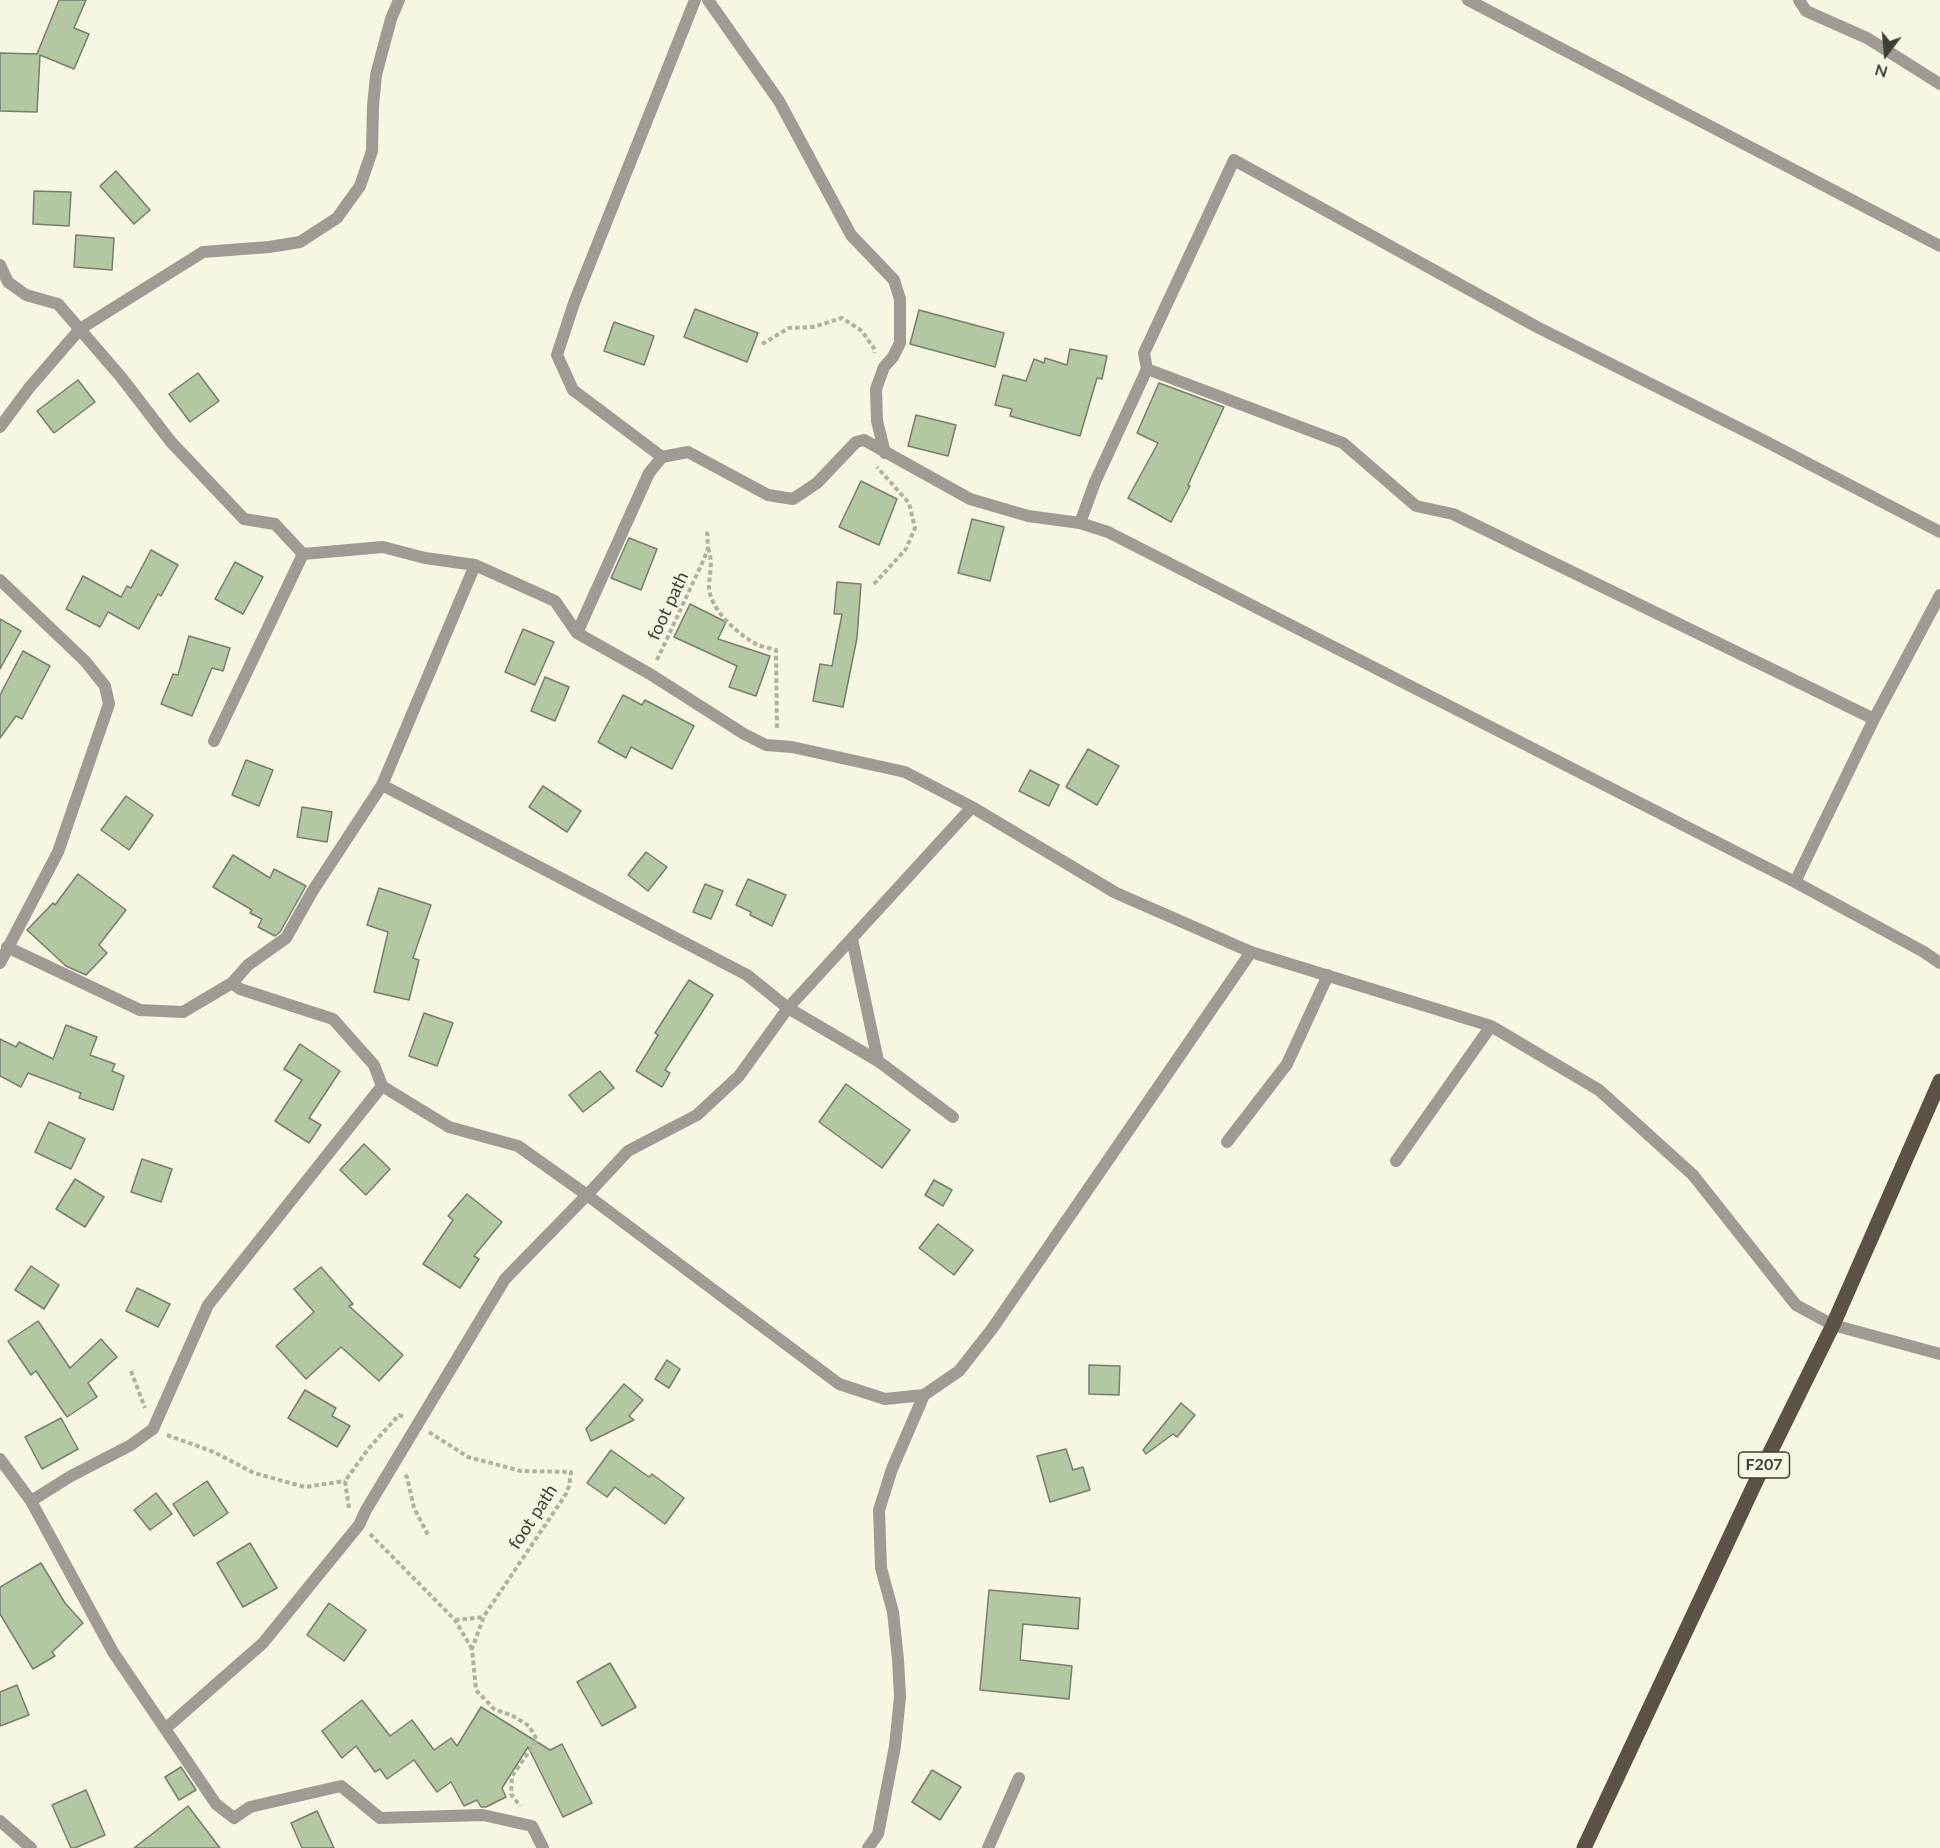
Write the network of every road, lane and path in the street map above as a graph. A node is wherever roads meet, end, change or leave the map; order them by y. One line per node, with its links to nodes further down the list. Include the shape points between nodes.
1 (399, 0): 9 (street, via 376,75 372,151 360,186 337,218 300,242 203,252)
2 (695, 0): 13 (street, via 557,355 573,390)
3 (708, 0): 12 (street, via 779,100 851,235 894,280 900,300 900,343 884,367 876,389 877,421)
4 (1468, 0): 7 (street)
5 (1800, 0): 6 (street, via 1806,11 1867,38)
6 (1940, 84)
7 (1939, 243)
8 (0, 265): 9 (street, via 8,282 26,295 58,304)
9 (80, 329): 11 (street); 18 (street, via 171,442 244,519 275,524)
10 (1147, 369): 14 (street); 16 (street, via 1144,353 1234,160 1537,327); 24 (street, via 1343,443 1416,506 1453,514)
11 (0, 427)
12 (885, 453): 13 (street, via 868,441 856,442 817,483 793,499 768,495 688,452); 14 (street, via 970,499 1028,516)
13 (662, 457): 22 (street, via 649,473)
14 (1080, 523): 29 (street, via 1108,532)
15 (707, 529): 17 (path, foot path)
16 (1940, 532)
17 (708, 548): 23 (path, foot path); 26 (path, foot path, via 712,560 709,586 716,611 758,645 776,650)
18 (303, 554): 19 (street, via 383,547); 25 (street)
19 (475, 565): 22 (street, via 555,602); 27 (street)
20 (0, 580): 31 (street, via 85,661 105,686 109,704 58,852)
21 (1940, 595): 24 (street)
22 (576, 633): 23 (street)
23 (650, 674): 26 (street, via 744,734)
24 (1874, 719): 29 (street)
25 (214, 741)
26 (777, 746): 28 (street, via 905,772)
27 (382, 785): 36 (street, via 286,938 248,964); 37 (street, via 747,975)
28 (972, 807): 30 (street); 32 (street, via 1116,892)
29 (1795, 882): 34 (street)
30 (852, 939): 37 (street); 39 (street)
31 (7, 947): 33 (street); 36 (street, via 140,1010 183,1012)
32 (1251, 952): 35 (street); 49 (street, via 992,1329 959,1371)
33 (0, 963)
34 (1940, 963)
35 (1328, 975): 38 (street); 43 (street, via 1287,1064)
36 (232, 983): 41 (street, via 333,1019 374,1065)
37 (788, 1008): 39 (street); 45 (street, via 739,1076 697,1115 628,1151)
38 (1491, 1026): 44 (street); 46 (street, via 1599,1090 1694,1175 1796,1305)
39 (878, 1061): 42 (street)
40 (1940, 1081): 46 (main road, F207)
41 (382, 1086): 45 (street, via 449,1127 518,1146); 51 (street, via 208,1305)
42 (952, 1117)
43 (1227, 1142)
44 (1396, 1161)
45 (587, 1195): 49 (street, via 839,1384 885,1399); 50 (street, via 505,1279)
46 (1833, 1325): 47 (street); 70 (main road, F207)
47 (1940, 1354)
48 (131, 1371): 51 (path)
49 (924, 1395): 68 (street, via 879,1510 881,1568 893,1612 900,1697 878,1834)
50 (418, 1425): 52 (path, foot path, via 399,1415); 54 (street); 59 (path, foot path, via 468,1457 521,1471 571,1472 566,1494)
51 (153, 1429): 55 (path, via 264,1476 305,1487); 56 (street)
52 (369, 1448): 54 (path); 55 (path, foot path)
53 (0, 1459): 56 (street)
54 (395, 1462): 57 (street); 58 (path, via 407,1478 414,1508)
55 (345, 1481): 57 (path, foot path, via 351,1515)
56 (31, 1501): 62 (street, via 112,1652)
57 (359, 1525): 60 (path, foot path); 62 (street, via 263,1643)
58 (428, 1535)
59 (484, 1616): 60 (path); 61 (path, foot path)
60 (455, 1620): 61 (path, foot path)
61 (472, 1649): 65 (path, foot path, via 476,1690 494,1709 529,1726 537,1740 512,1776 511,1794)
62 (165, 1729): 65 (street, via 216,1804 234,1818 250,1807 341,1786 380,1818 483,1815)
63 (1019, 1778): 69 (street)
64 (0, 1821): 66 (street)
65 (532, 1826): 67 (street)
66 (32, 1848)
67 (543, 1848)
68 (868, 1848)
69 (988, 1848)
70 (1584, 1848)

